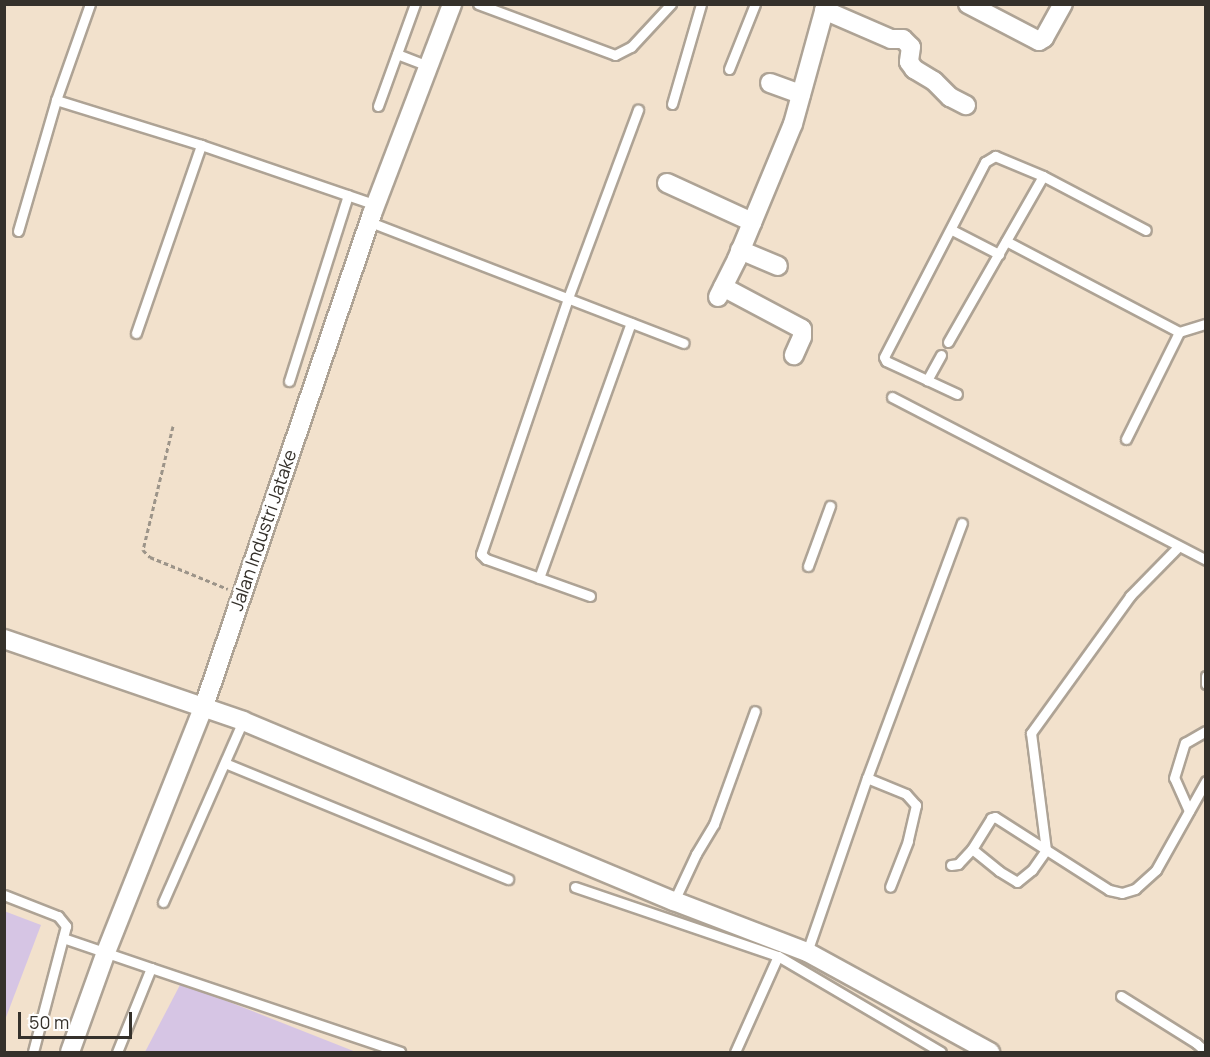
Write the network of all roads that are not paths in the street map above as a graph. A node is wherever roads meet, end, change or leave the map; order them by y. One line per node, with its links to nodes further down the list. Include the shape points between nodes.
1 (90, 4): 16 (lane)
2 (415, 4): 11 (lane)
3 (452, 4): 12 (street, Jalan Industri Jatake)
4 (478, 4): 5 (lane, via 615,55 632,47)
5 (672, 4)
6 (702, 4): 17 (lane)
7 (755, 4): 13 (lane)
8 (968, 4): 9 (street, via 1039,41)
9 (1063, 4)
10 (825, 7): 15 (street); 18 (street, via 891,39 903,39 911,47 909,62 914,69)
11 (397, 54): 12 (lane); 19 (lane)
12 (429, 66): 25 (street, Jalan Industri Jatake)
13 (729, 69)
14 (770, 83): 15 (street)
15 (801, 94): 26 (street, via 793,124)
16 (56, 100): 21 (lane); 29 (lane)
17 (672, 104)
18 (966, 105)
19 (378, 106)
20 (638, 110): 34 (lane)
21 (201, 145): 24 (lane); 38 (lane)
22 (1043, 176): 27 (lane, via 995,156 987,158); 28 (lane); 30 (lane)
23 (667, 183): 26 (street)
24 (348, 195): 25 (lane); 44 (lane)
25 (373, 213): 34 (lane); 58 (street, Jalan Industri Jatake)
26 (752, 222): 31 (street)
27 (952, 230): 32 (lane); 43 (lane, via 884,357)
28 (1146, 230)
29 (18, 231)
30 (1006, 242): 32 (lane); 37 (lane)
31 (741, 250): 33 (street); 41 (street, via 720,292 802,328)
32 (999, 254): 39 (lane)
33 (778, 266)
34 (568, 298): 35 (lane); 53 (lane, via 481,554)
35 (631, 323): 40 (lane); 53 (lane)
36 (1206, 324): 37 (lane)
37 (1179, 332): 47 (lane)
38 (136, 333)
39 (948, 342)
40 (683, 343)
41 (794, 355)
42 (941, 355): 43 (lane)
43 (927, 380): 45 (lane)
44 (290, 381)
45 (957, 394)
46 (892, 397): 50 (lane, via 1145,526)
47 (1126, 439)
48 (830, 506): 52 (lane)
49 (962, 523): 63 (lane)
50 (1178, 547): 51 (lane); 67 (lane, via 1130,596 1031,733)
51 (1206, 560)
52 (808, 567)
53 (539, 578): 54 (lane)
54 (590, 596)
55 (4, 639): 58 (street)
56 (1206, 676): 57 (lane)
57 (1206, 684)
58 (204, 706): 60 (street); 76 (street, Jalan Industri Jatake)
59 (755, 711): 73 (lane, via 714,824)
60 (243, 721): 62 (lane); 73 (street)
61 (1206, 731): 65 (lane, via 1185,743 1174,778)
62 (225, 764): 69 (lane); 74 (lane)
63 (867, 778): 71 (lane, via 906,794 916,805 908,841); 77 (lane)
64 (1206, 781): 65 (lane)
65 (1189, 811): 67 (lane, via 1156,870 1143,884 1122,893 1109,890)
66 (972, 849): 67 (lane, via 1017,882 1032,870); 67 (lane, via 993,817); 68 (lane, via 958,864)
67 (1046, 850)
68 (951, 865)
69 (508, 879)
70 (575, 887): 78 (lane)
71 (890, 887)
72 (4, 895): 75 (lane, via 62,918 66,926)
73 (674, 901): 77 (street)
74 (163, 902)
75 (63, 938): 76 (lane); 82 (lane)
76 (106, 952): 79 (lane); 83 (street, Jalan Industri Jatake)
77 (807, 952): 88 (street)
78 (778, 956): 86 (lane); 87 (lane)
79 (150, 968): 84 (lane); 85 (lane)
80 (1120, 996): 81 (lane)
81 (1206, 1052)
82 (33, 1053)
83 (70, 1053)
84 (117, 1053)
85 (400, 1053)
86 (735, 1053)
87 (941, 1053)
88 (990, 1053)

